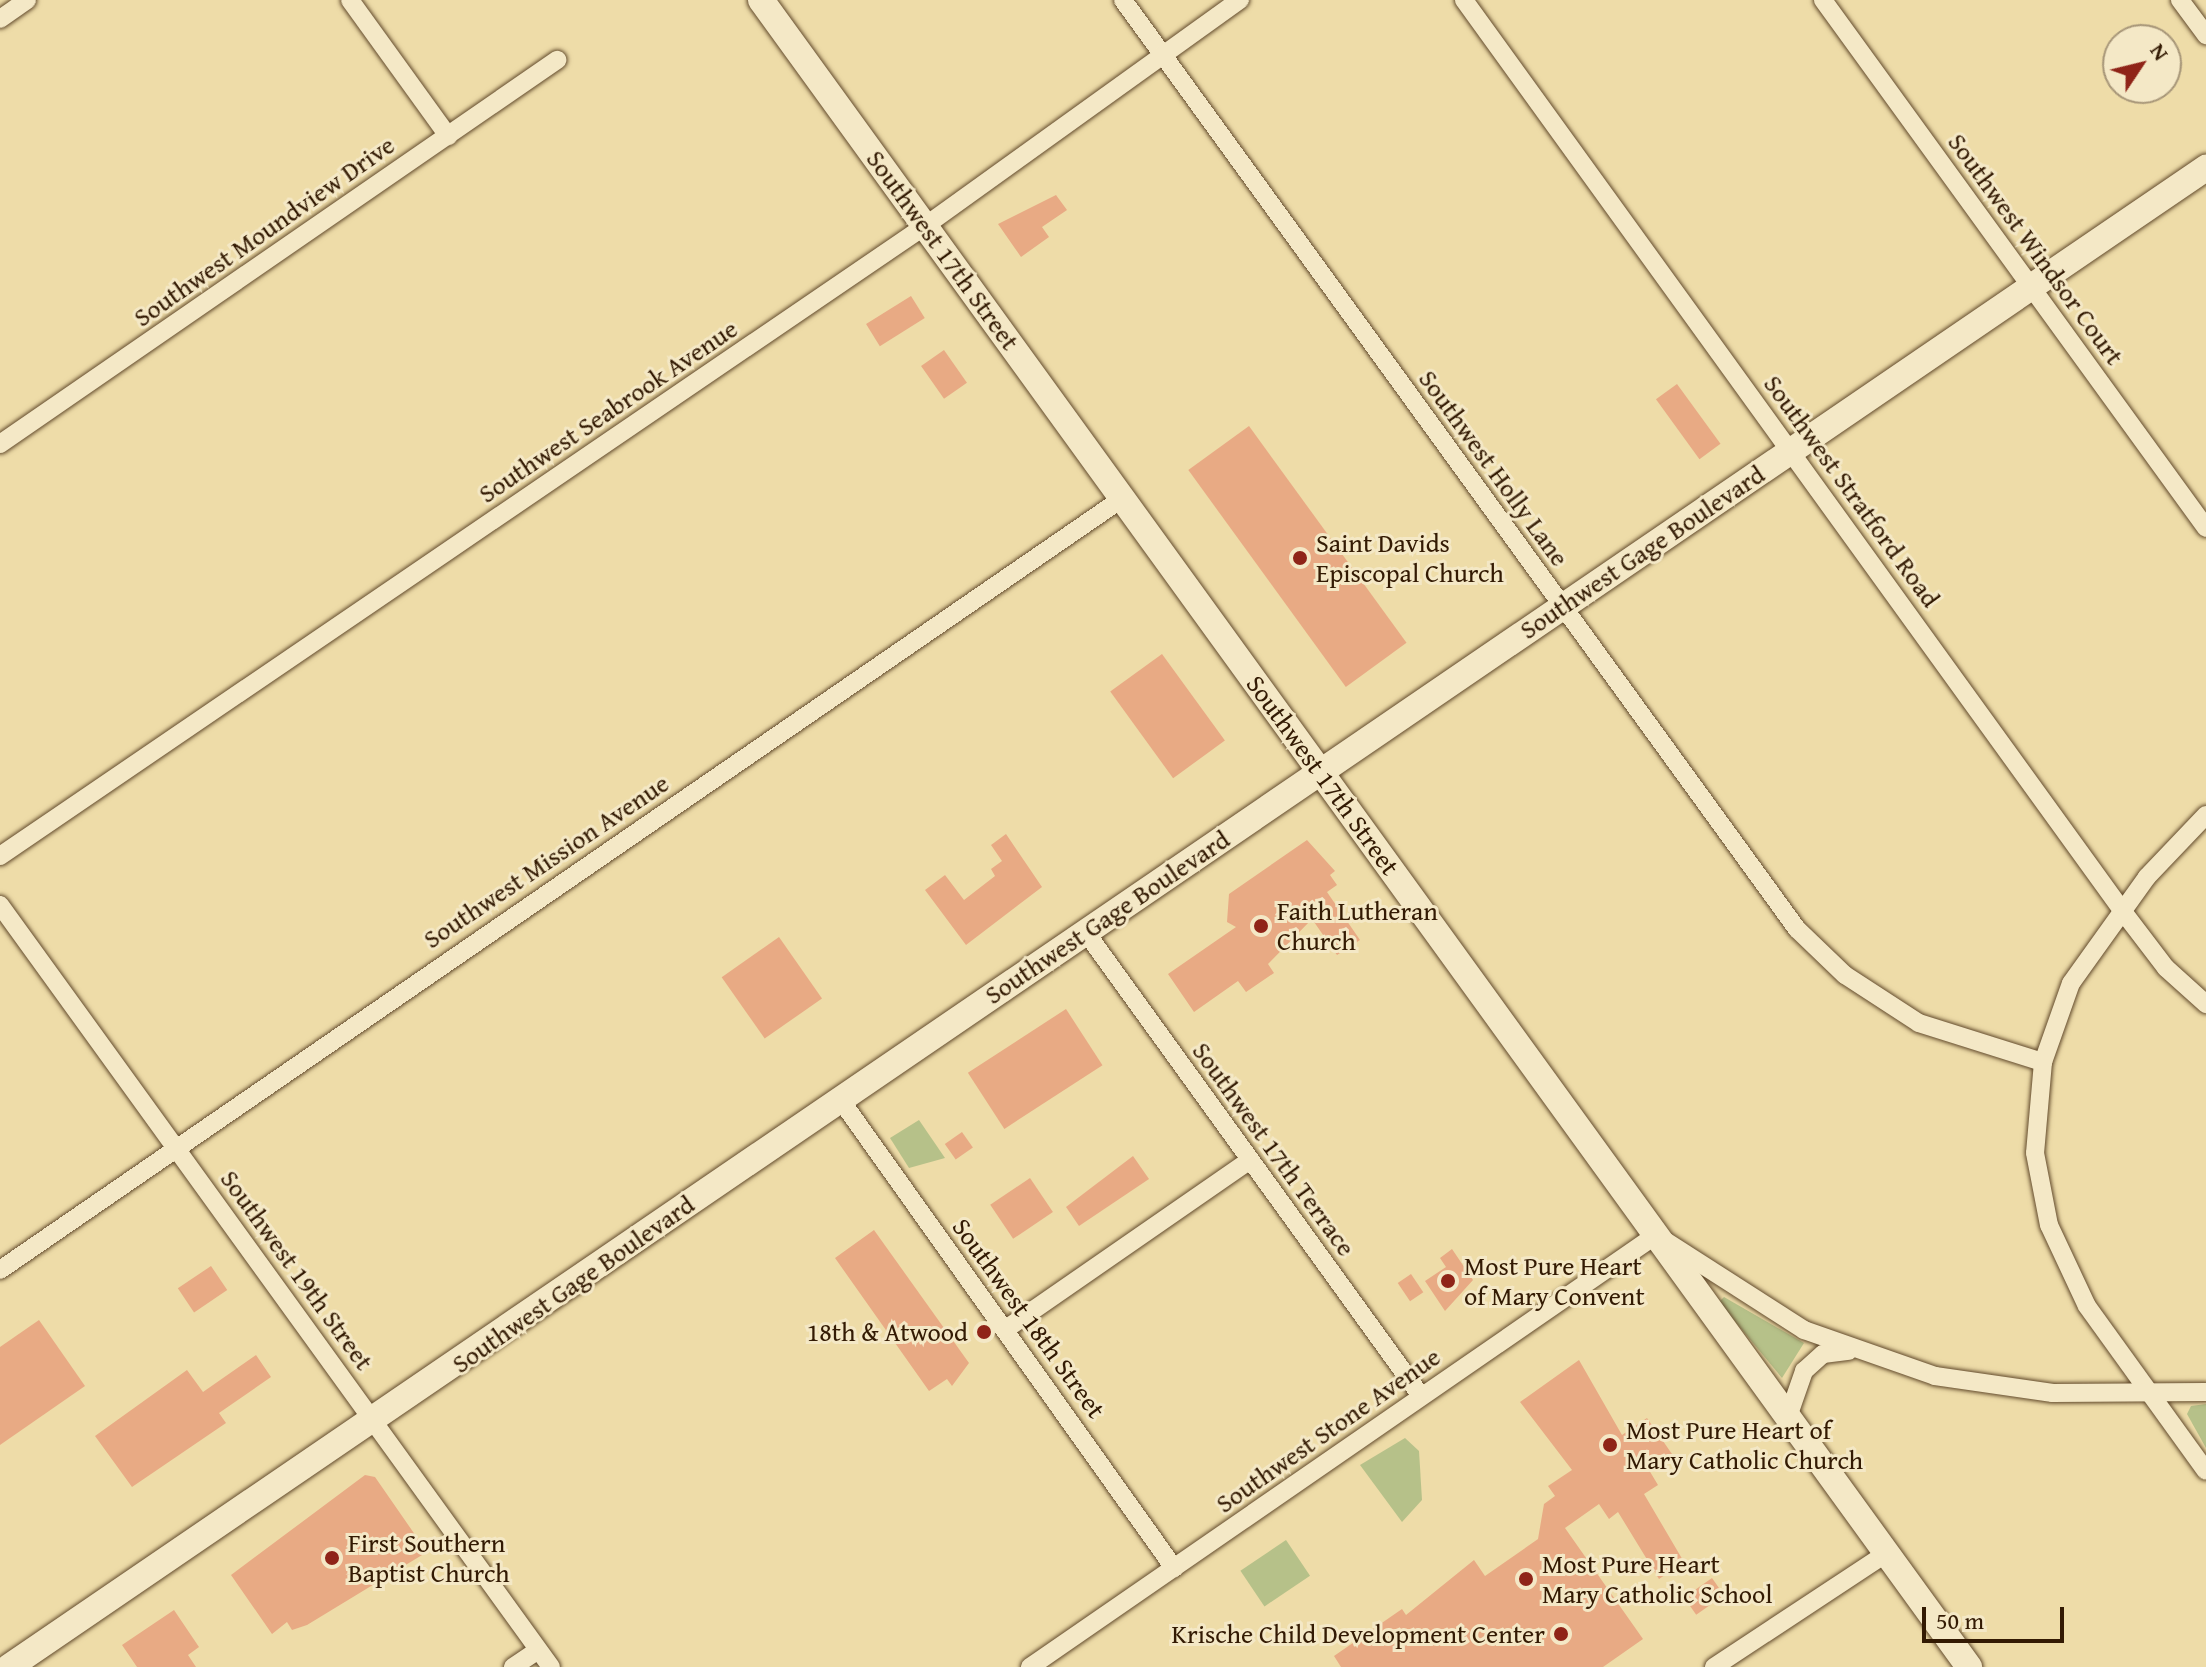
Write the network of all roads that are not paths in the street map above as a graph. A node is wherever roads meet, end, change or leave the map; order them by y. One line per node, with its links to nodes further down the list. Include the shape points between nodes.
1 (27, 0): 9 (street)
2 (350, 0): 13 (street)
3 (761, 0): 15 (main road, Southwest 17th Street)
4 (1123, 0): 11 (street, Southwest Holly Lane)
5 (1240, 0): 11 (street, Southwest Seabrook Avenue)
6 (1464, 0): 18 (street, Southwest Stratford Road)
7 (1823, 0): 16 (street, Southwest Windsor Court)
8 (2180, 0): 10 (street)
9 (0, 19)
10 (2206, 35)
11 (1162, 54): 15 (street, Southwest Seabrook Avenue); 21 (street, Southwest Holly Lane)
12 (557, 60): 13 (street, Southwest Moundview Drive)
13 (448, 136): 17 (street, Southwest Moundview Drive)
14 (2206, 168): 16 (main road, Southwest Gage Boulevard)
15 (925, 226): 19 (main road, Southwest 17th Street); 24 (street, Southwest Seabrook Avenue)
16 (2030, 287): 18 (main road, Southwest Gage Boulevard); 20 (street, Southwest Windsor Court)
17 (0, 444)
18 (1791, 451): 21 (main road, Southwest Gage Boulevard); 26 (street, Southwest Stratford Road)
19 (1123, 498): 22 (main road, Southwest 17th Street); 31 (street, Southwest Mission Avenue)
20 (2206, 528)
21 (1562, 606): 22 (main road, Southwest Gage Boulevard); 29 (street, Southwest Holly Lane, via 1811,945 1919,1023)
22 (1320, 771): 27 (main road, Southwest Gage Boulevard); 33 (main road, Southwest 17th Street)
23 (2206, 815): 26 (street)
24 (0, 856)
25 (0, 905): 31 (street, Southwest 19th Street)
26 (2121, 909): 28 (street, Southwest Stratford Road, via 2166,968); 29 (street, via 2071,983)
27 (1085, 931): 30 (main road, Southwest Gage Boulevard); 32 (street, Southwest 17th Terrace)
28 (2206, 1004)
29 (2043, 1062): 39 (street, via 2035,1153 2049,1225 2087,1306)
30 (840, 1099): 35 (street, Southwest 18th Street); 40 (main road, Southwest Gage Boulevard, via 401,1405)
31 (175, 1147): 34 (street, Southwest Mission Avenue); 40 (street, Southwest 19th Street)
32 (1250, 1160): 35 (street); 38 (street, Southwest 17th Terrace)
33 (1656, 1235): 36 (street, via 1767,1310); 38 (street, Southwest Stone Avenue); 41 (main road, Southwest 17th Street)
34 (0, 1270)
35 (1006, 1329): 44 (street, Southwest 18th Street)
36 (1851, 1351): 39 (street, via 1990,1385); 41 (street, via 1823,1354 1804,1371)
37 (2206, 1392): 39 (street)
38 (1421, 1396): 44 (street, Southwest Stone Avenue)
39 (2152, 1396): 42 (street)
40 (373, 1417): 45 (street, Southwest 19th Street); 46 (main road, Southwest Gage Boulevard)
41 (1788, 1417): 43 (main road, Southwest 17th Street)
42 (2206, 1471)
43 (1887, 1553): 50 (street); 51 (main road, Southwest 17th Street)
44 (1174, 1568): 49 (street, Southwest Stone Avenue)
45 (538, 1650): 47 (street); 48 (street, Southwest 19th Street)
46 (9, 1667)
47 (513, 1667)
48 (551, 1667)
49 (1030, 1667)
50 (1714, 1667)
51 (1969, 1667)

